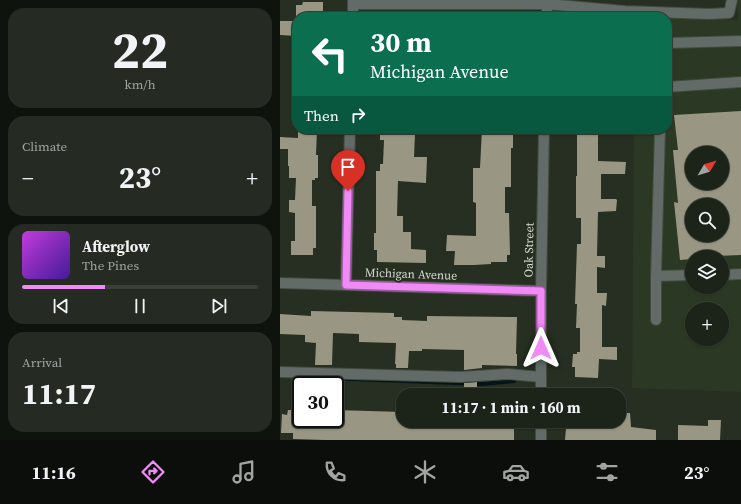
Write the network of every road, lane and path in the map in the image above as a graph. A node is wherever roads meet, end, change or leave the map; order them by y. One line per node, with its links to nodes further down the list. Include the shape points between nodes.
1 (732, 0): 6 (street, via 729,13)
2 (353, 2): 3 (street)
3 (440, 2): 4 (street)
4 (547, 2): 5 (street)
5 (653, 12)
6 (672, 13)
7 (741, 41): 8 (street)
8 (672, 42)
9 (741, 82): 10 (street)
10 (672, 87)
11 (350, 134): 19 (street)
12 (544, 134): 20 (street, Oak Street)
13 (660, 134): 16 (street)
14 (741, 274): 15 (street)
15 (729, 275)
16 (656, 276): 17 (street); 21 (street)
17 (685, 276)
18 (280, 283): 19 (street, Michigan Avenue)
19 (346, 285): 20 (street, Michigan Avenue)
20 (541, 291): 23 (street, Oak Street)
21 (656, 320)
22 (280, 372): 23 (street, via 461,377 507,374)
23 (541, 377): 24 (street, Oak Street)
24 (541, 388)
25 (541, 428): 26 (street)
26 (541, 440)

